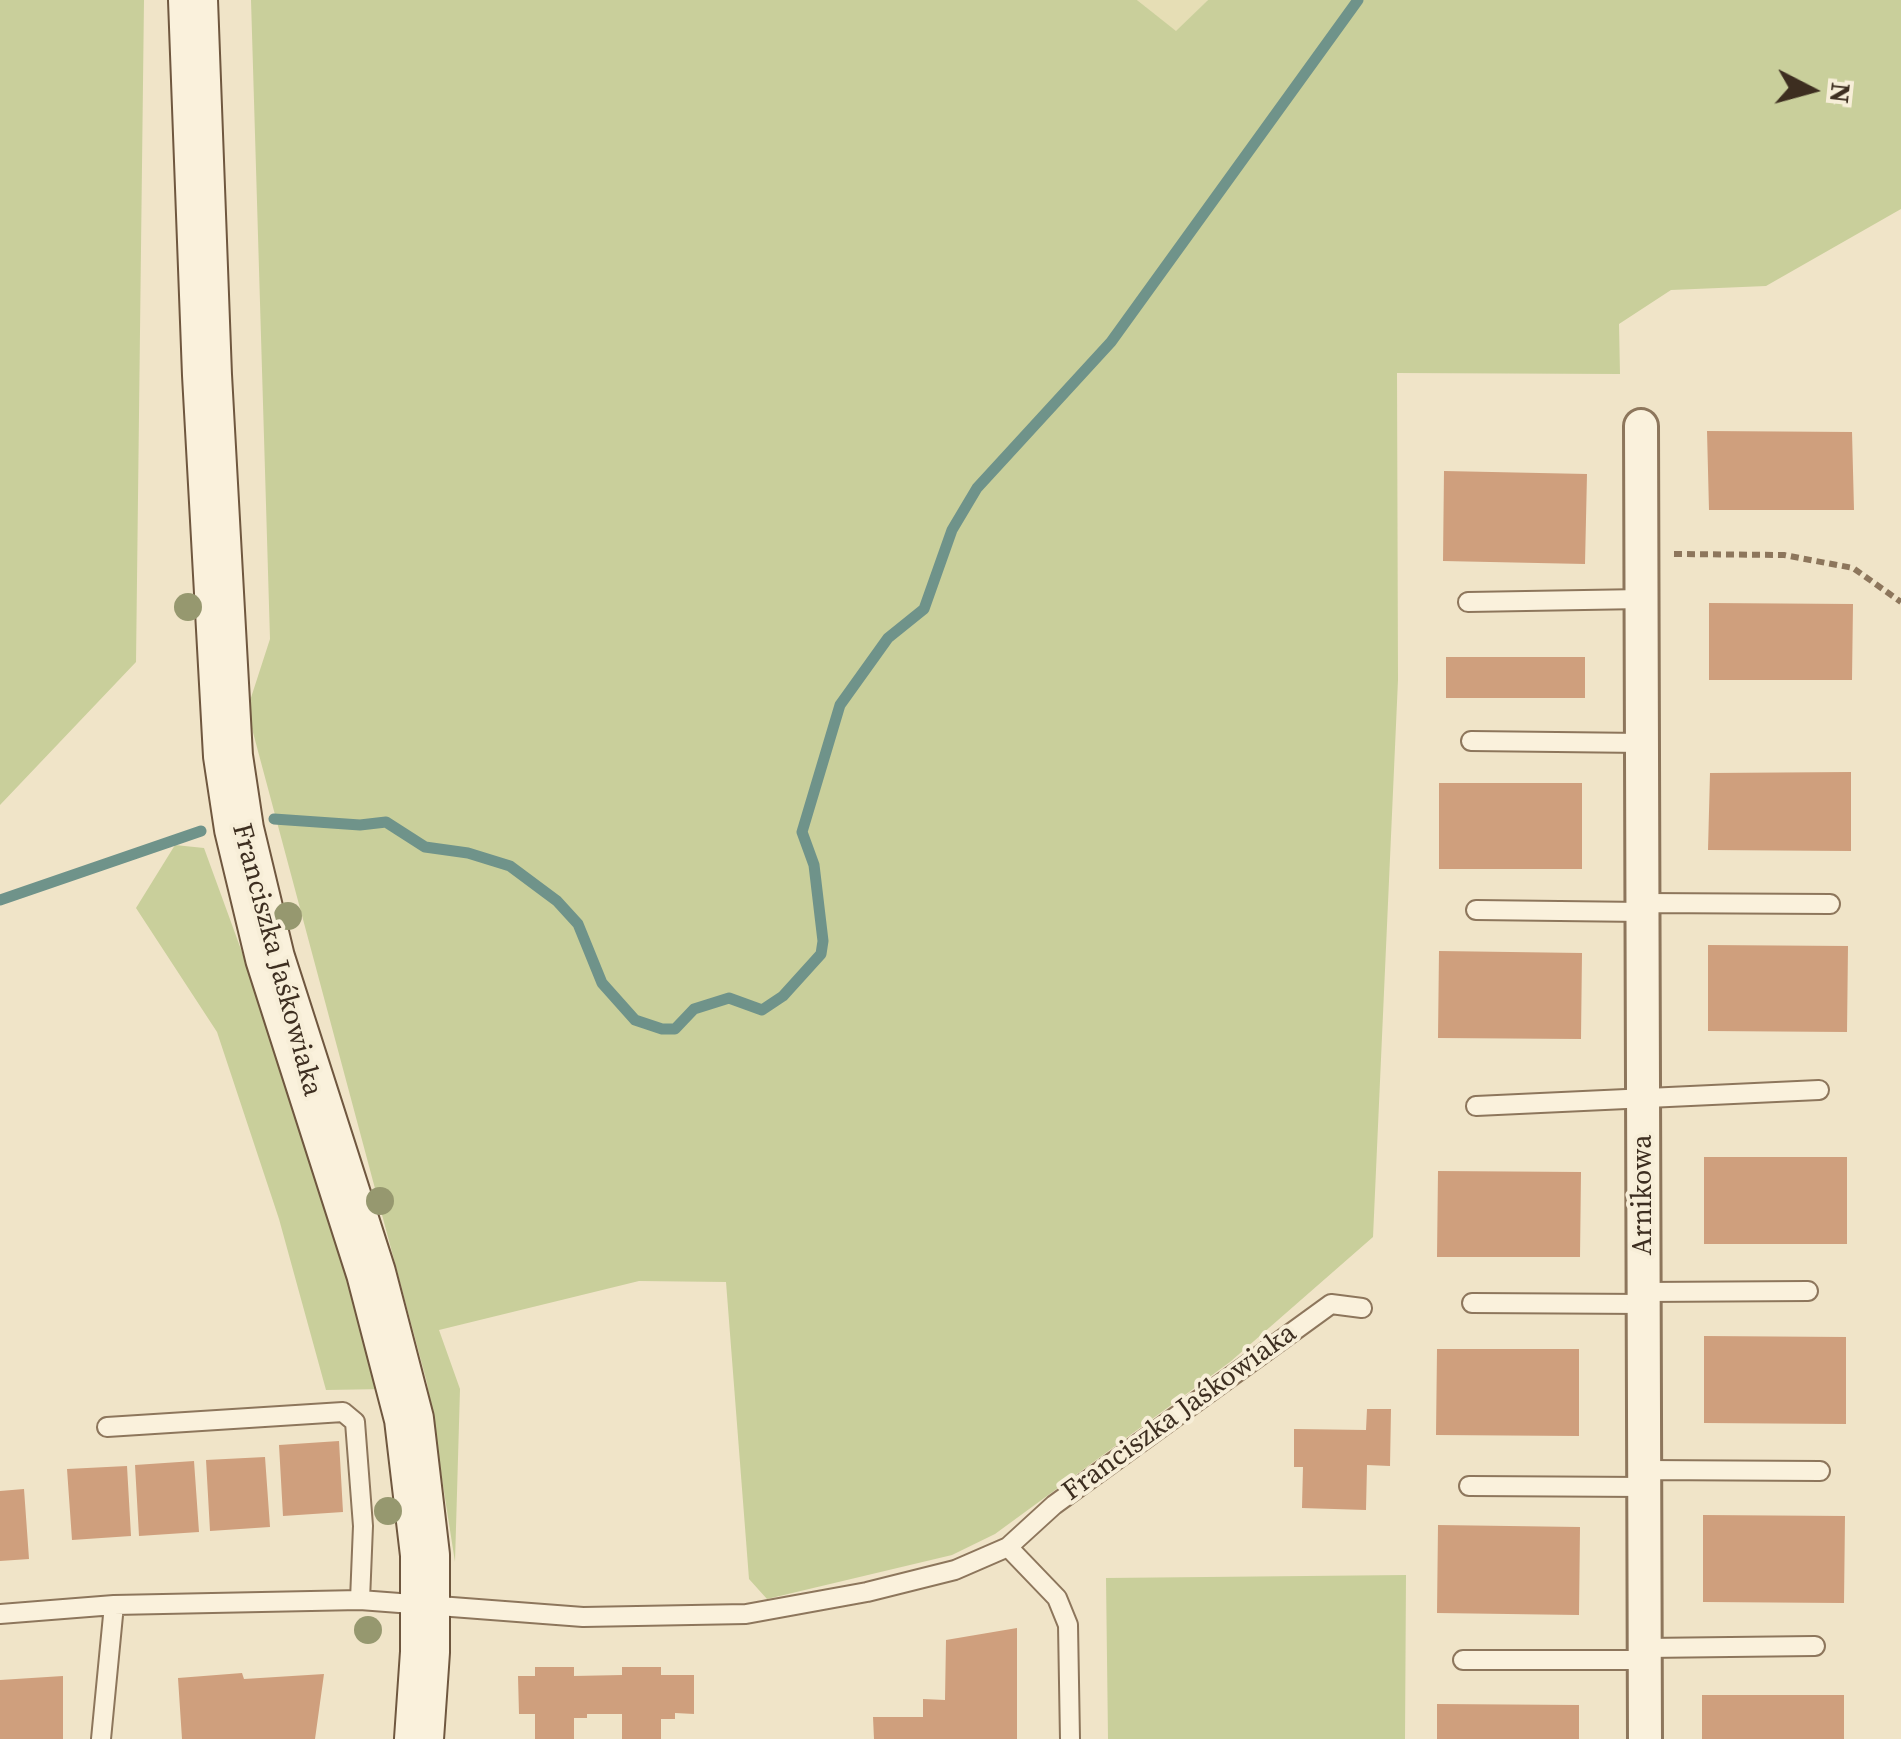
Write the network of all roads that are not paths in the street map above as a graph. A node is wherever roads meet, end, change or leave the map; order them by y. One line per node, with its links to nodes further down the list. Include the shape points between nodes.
1 (193, 0): 24 (street, Franciszka Jaśkowiaka, via 233,795 270,958 399,1372 419,1488)
2 (1642, 426): 3 (street, Arnikowa)
3 (1642, 599): 4 (lane); 6 (street, Arnikowa)
4 (1468, 602)
5 (1470, 741): 6 (lane)
6 (1642, 743): 8 (street, Arnikowa)
7 (1830, 904): 8 (lane)
8 (1643, 907): 9 (lane); 11 (street, Arnikowa)
9 (1476, 910)
10 (1819, 1090): 11 (lane, Arnikowa)
11 (1644, 1098): 12 (lane, Arnikowa); 14 (street, Arnikowa)
12 (1476, 1106)
13 (1808, 1291): 14 (lane, Arnikowa)
14 (1645, 1298): 15 (lane, Arnikowa); 19 (street, Arnikowa)
15 (1472, 1303)
16 (1362, 1308): 21 (lane, Franciszka Jaśkowiaka, via 1331,1304 1054,1505)
17 (107, 1427): 22 (lane, via 343,1412 354,1422 363,1526)
18 (1820, 1471): 19 (lane)
19 (1645, 1479): 20 (lane); 27 (street, Arnikowa)
20 (1470, 1486)
21 (1008, 1547): 24 (lane, Franciszka Jaśkowiaka, via 955,1570 746,1614 582,1618); 31 (lane, via 1056,1598 1068,1626)
22 (360, 1600): 23 (lane); 24 (lane)
23 (114, 1605): 25 (lane); 29 (lane)
24 (426, 1607): 30 (street, Franciszka Jaśkowiaka)
25 (0, 1614)
26 (1815, 1646): 27 (lane)
27 (1646, 1654): 28 (lane); 32 (street, Arnikowa)
28 (1463, 1660)
29 (101, 1739)
30 (418, 1739)
31 (1070, 1739)
32 (1645, 1739)

